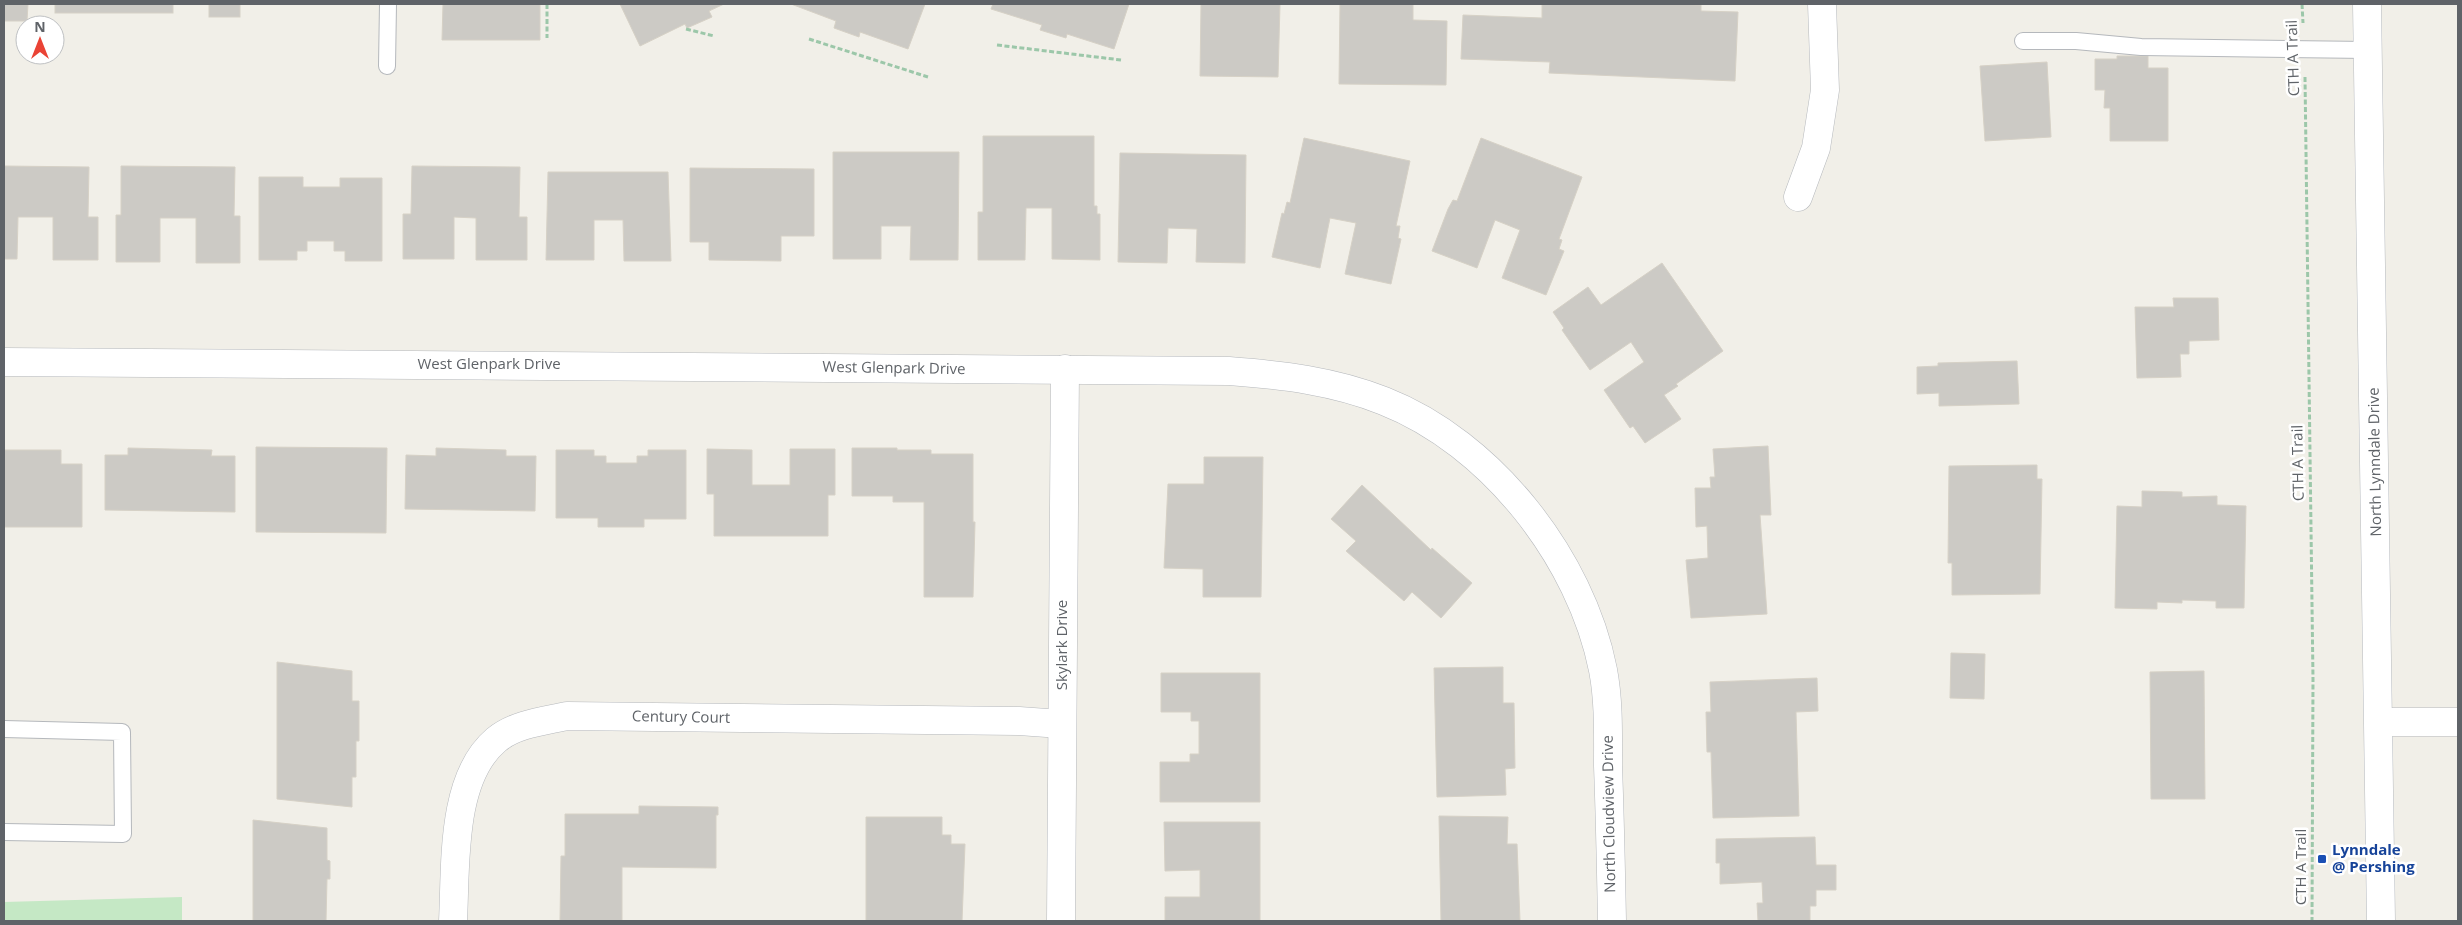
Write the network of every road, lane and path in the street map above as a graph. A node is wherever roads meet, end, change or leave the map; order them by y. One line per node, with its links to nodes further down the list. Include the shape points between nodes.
1 (388, 4): 15 (lane)
2 (547, 4): 8 (path)
3 (1822, 4): 17 (street, via 1825,90 1816,148)
4 (2302, 4): 12 (path, CTH A Trail)
5 (2367, 4): 13 (street, North Lynndale Drive)
6 (686, 29): 7 (path)
7 (714, 36)
8 (547, 38)
9 (809, 38): 16 (path)
10 (2023, 41): 12 (lane, via 2076,41 2141,47)
11 (997, 45): 14 (path)
12 (2305, 48): 13 (lane); 29 (path, CTH A Trail, via 2313,679)
13 (2368, 50): 21 (street, North Lynndale Drive)
14 (1121, 60)
15 (387, 66)
16 (928, 77)
17 (1798, 197)
18 (4, 362): 19 (street, West Glenpark Drive)
19 (1065, 369): 20 (street, West Glenpark Drive, via 1285,375 1384,401 1432,424 1506,487 1560,558 1592,634 1603,670); 23 (street, Skylark Drive)
20 (1606, 707): 28 (street, North Cloudview Drive)
21 (2378, 722): 22 (street); 30 (street, North Lynndale Drive)
22 (2458, 722)
23 (1061, 724): 26 (street, Century Court, via 567,716 528,724 496,740 479,759 465,789 458,824); 27 (street, Skylark Drive)
24 (4, 729): 25 (lane, via 122,732 123,834)
25 (4, 832)
26 (453, 921)
27 (1061, 921)
28 (1612, 921)
29 (2312, 921)
30 (2381, 921)

